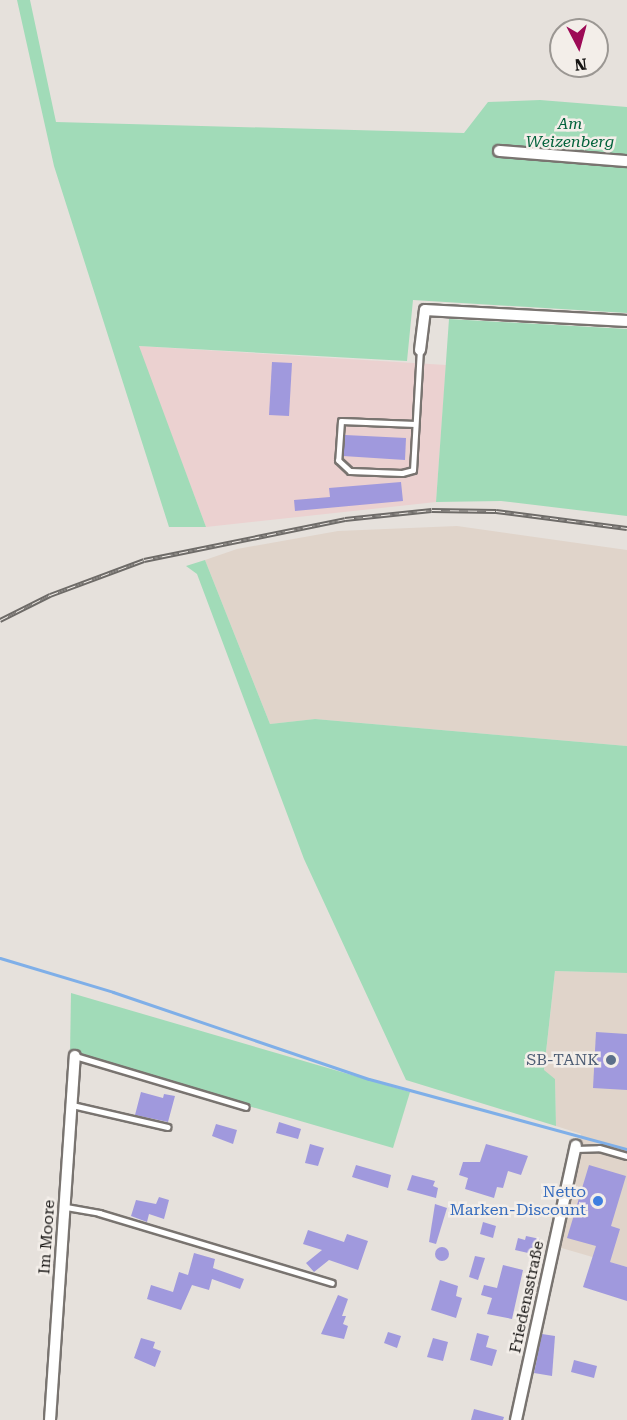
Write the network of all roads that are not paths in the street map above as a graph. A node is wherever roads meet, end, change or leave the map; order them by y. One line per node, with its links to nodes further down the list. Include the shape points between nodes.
1 (500, 151): 2 (street)
2 (627, 161)
3 (627, 321): 4 (street, via 425,310)
4 (420, 350): 5 (lane)
5 (415, 423): 5 (lane, via 416,460 409,472 350,471 338,460 340,422)
6 (75, 1056): 7 (street, Im Moore); 8 (lane)
7 (70, 1105): 9 (lane); 12 (street, Im Moore)
8 (246, 1107)
9 (167, 1127)
10 (575, 1147): 11 (lane, via 599,1148); 15 (street, Friedensstraße)
11 (627, 1156)
12 (64, 1207): 13 (lane, via 99,1213); 14 (street, Im Moore)
13 (332, 1283)
14 (50, 1420)
15 (516, 1420)

